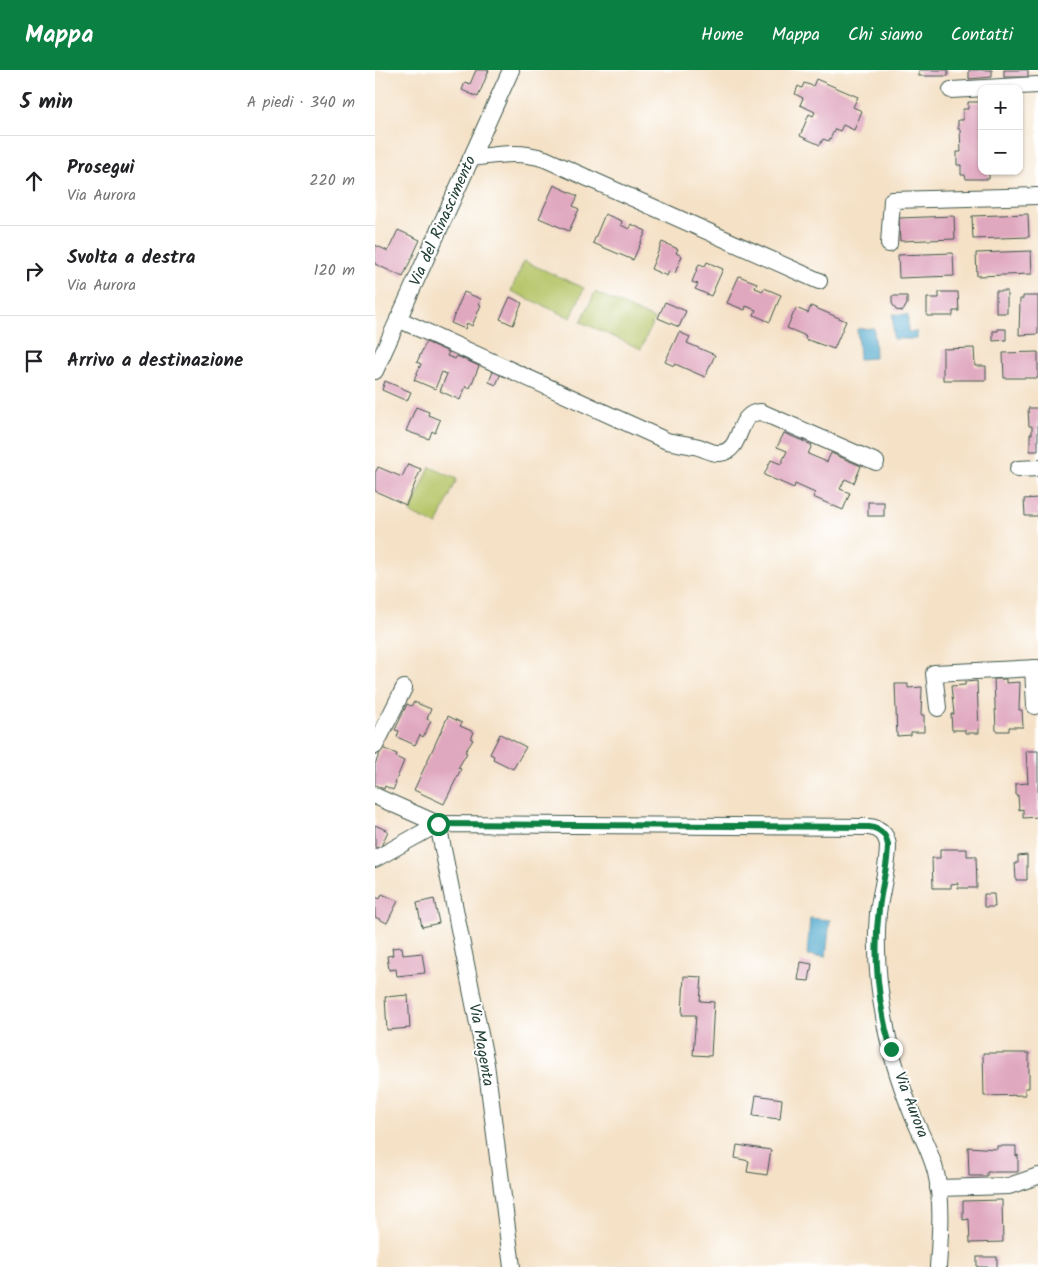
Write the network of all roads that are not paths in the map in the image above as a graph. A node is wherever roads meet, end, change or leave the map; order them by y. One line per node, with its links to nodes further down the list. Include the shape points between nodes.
1 (511, 70): 4 (street, Via del Rinascimento)
2 (1038, 85): 3 (street)
3 (951, 90)
4 (471, 158): 7 (street, via 516,153 545,159); 8 (street, Via del Rinascimento)
5 (1038, 196): 6 (street, via 892,200)
6 (889, 244)
7 (819, 281)
8 (398, 319): 9 (street, Via del Rinascimento); 10 (street, via 667,441 715,453 723,452 733,446 744,421 761,412)
9 (375, 372)
10 (876, 462)
11 (1038, 468): 12 (street)
12 (1018, 469)
13 (1036, 668): 15 (street); 16 (street, via 929,673)
14 (404, 688): 17 (street)
15 (1035, 706)
16 (938, 708)
17 (375, 746)
18 (375, 796): 19 (street)
19 (438, 824): 20 (street, Via Aurora); 22 (street, Via Aurora, via 869,827 879,830 885,835 888,845 877,930 884,1017 902,1088 931,1154); 23 (street, Via Magenta, via 486,1064)
20 (375, 859)
21 (1038, 1176): 22 (street, via 1009,1186)
22 (939, 1188): 24 (street, Via Aurora)
23 (512, 1267)
24 (938, 1267)

